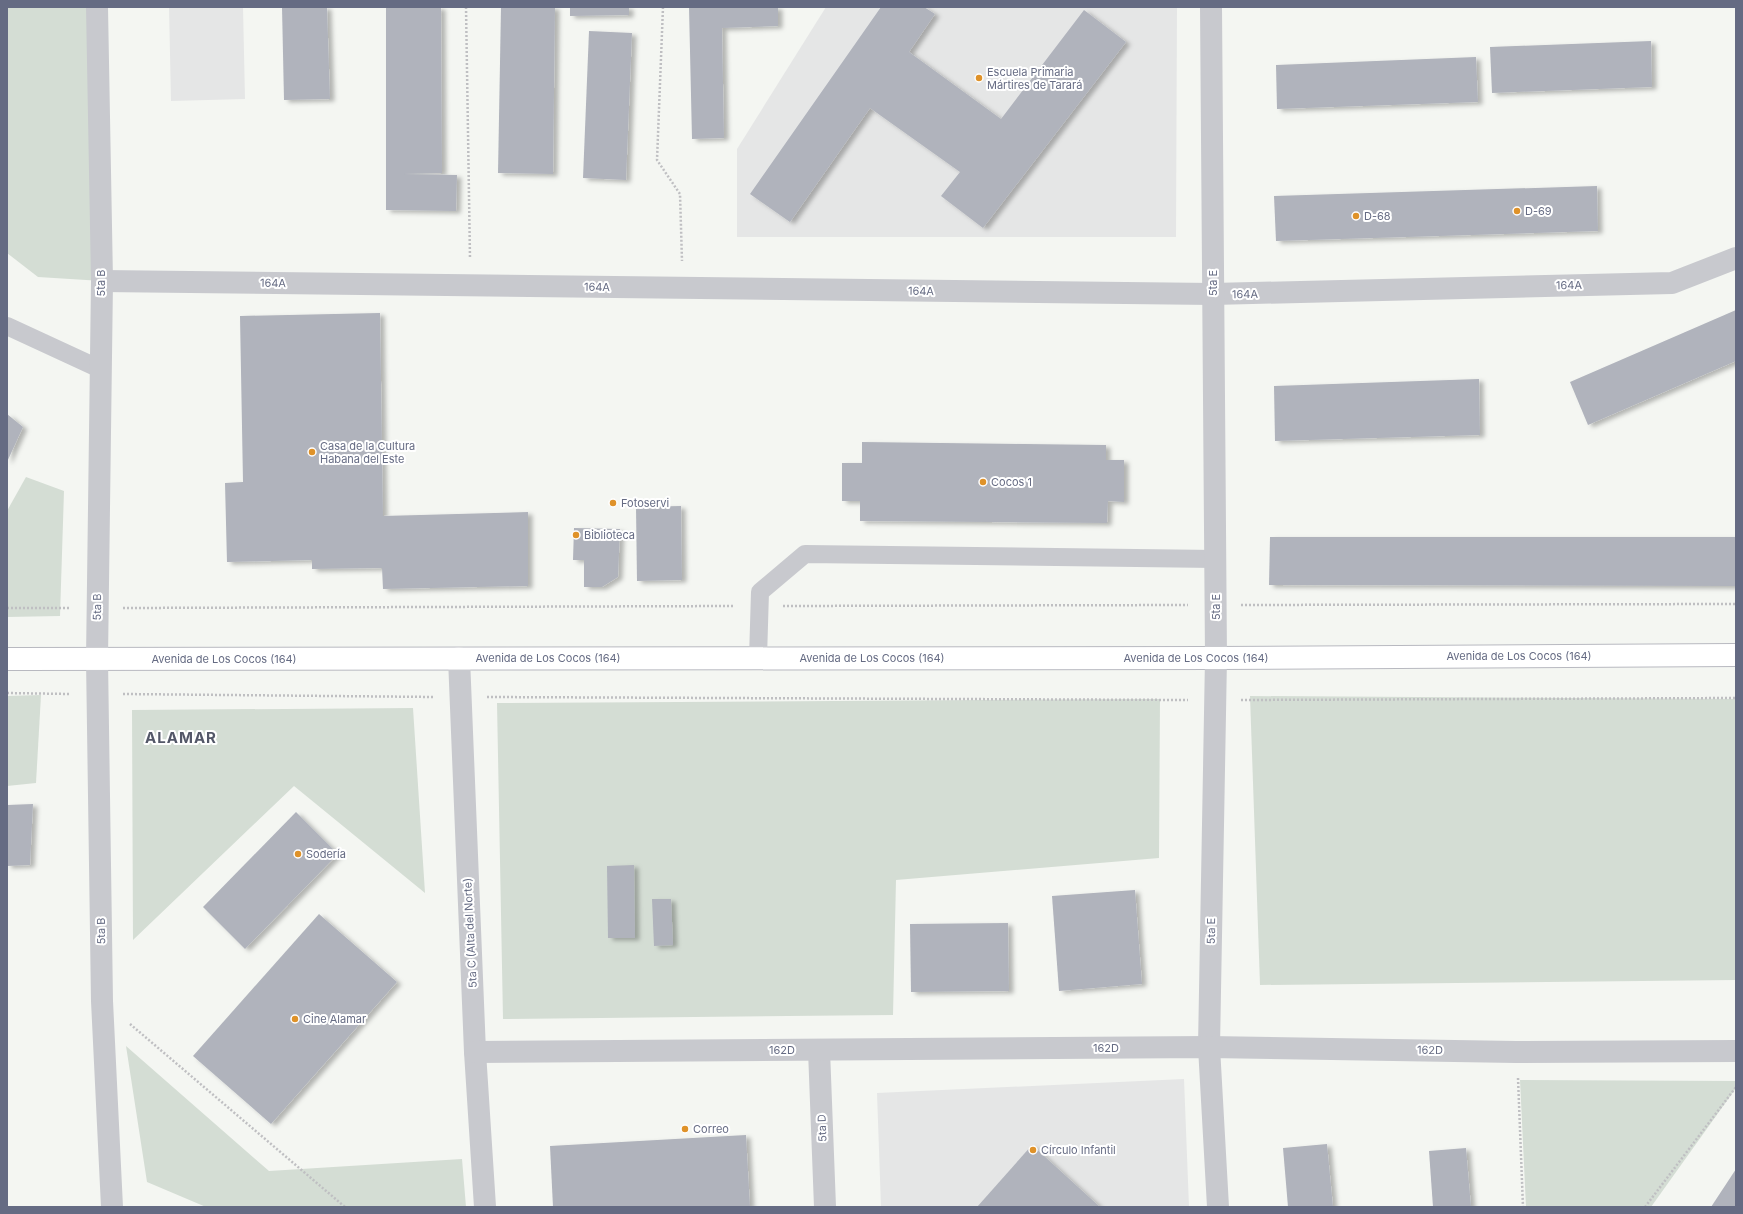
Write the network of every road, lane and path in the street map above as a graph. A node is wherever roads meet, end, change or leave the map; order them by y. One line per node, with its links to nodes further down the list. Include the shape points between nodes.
1 (97, 7): 6 (street, 5ta B)
2 (466, 7): 7 (path)
3 (663, 7): 8 (path, via 657,160 680,194)
4 (1211, 7): 9 (street, 5ta E)
5 (1736, 258): 9 (street, 164A, via 1672,283)
6 (102, 281): 7 (street, 164A); 11 (street, 5ta B)
7 (471, 285): 8 (street, 164A)
8 (682, 288): 9 (street, 164A)
9 (1213, 294): 12 (street, 5ta E)
10 (7, 326): 11 (lane)
11 (100, 369): 17 (street, 5ta B)
12 (1216, 560): 14 (street, 5ta E); 15 (lane, via 805,554 760,592)
13 (1736, 604): 14 (path)
14 (1216, 605): 15 (path); 21 (street, 5ta E)
15 (759, 606): 17 (path); 20 (lane)
16 (7, 608): 17 (path)
17 (97, 608): 23 (street, 5ta B)
18 (1736, 655): 21 (main road, Avenida de Los Cocos (164))
19 (459, 658): 20 (main road, Avenida de Los Cocos (164)); 23 (main road, Avenida de Los Cocos (164)); 26 (street, 5ta C (Alta del Norte))
20 (758, 658): 21 (main road, Avenida de Los Cocos (164))
21 (1216, 658): 28 (street, 5ta E)
22 (7, 659): 23 (main road, Avenida de Los Cocos (164))
23 (97, 659): 25 (street, 5ta B)
24 (7, 693): 25 (path)
25 (97, 694): 26 (path); 29 (street, 5ta B)
26 (460, 697): 28 (path); 33 (street, 5ta C (Alta del Norte))
27 (1736, 698): 28 (path)
28 (1215, 700): 30 (street, 5ta E)
29 (102, 1001): 36 (street, 5ta B); 37 (path)
30 (1209, 1047): 31 (street, 162D); 34 (street, 162D); 40 (street, 5ta E)
31 (819, 1050): 33 (street, 162D); 39 (street, 5ta D)
32 (1736, 1051): 34 (street, 162D)
33 (476, 1052): 38 (street, 5ta C (Alta del Norte))
34 (1516, 1052): 41 (path)
35 (1736, 1087): 42 (path)
36 (112, 1207)
37 (345, 1207)
38 (486, 1207)
39 (825, 1207)
40 (1218, 1207)
41 (1524, 1207)
42 (1645, 1207)

